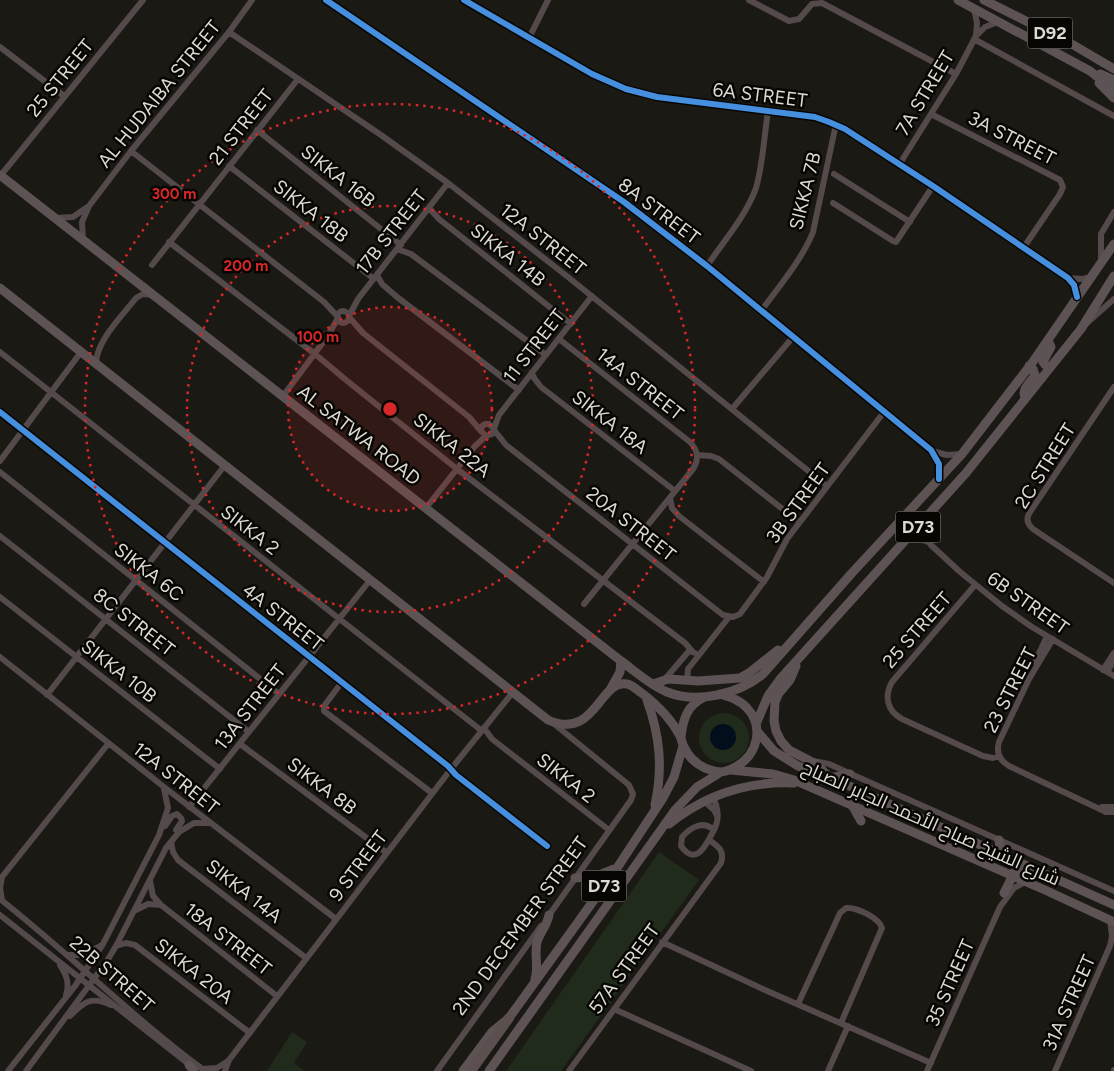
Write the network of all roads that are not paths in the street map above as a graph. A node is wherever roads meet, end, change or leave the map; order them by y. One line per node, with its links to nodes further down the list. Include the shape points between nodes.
1 (143, 0): 21 (street, 25 STREET)
2 (252, 0): 11 (street, AL HUDAIBA STREET)
3 (326, 0): 49 (street, 8A STREET, via 597,183)
4 (464, 0): 12 (street, 6A STREET)
5 (548, 0): 12 (street)
6 (749, 0): 17 (street, via 789,21 799,19 812,4 822,3)
7 (958, 0): 9 (main road, D92)
8 (984, 0): 15 (main road, D92)
9 (974, 9): 10 (main road, D92); 13 (street, 7A STREET, via 977,23)
10 (998, 22): 13 (street, 7A STREET, via 985,26); 16 (main road, D92)
11 (229, 32): 18 (street, 12A STREET); 28 (street, AL HUDAIBA STREET)
12 (529, 38): 23 (street, 6A STREET, via 592,74 633,92)
13 (975, 38): 17 (street, 7A STREET); 25 (street)
14 (0, 47): 21 (street)
15 (1114, 69)
16 (1090, 71): 19 (main road); 20 (main road, D92); 22 (main road)
17 (956, 74): 24 (street, 7A STREET)
18 (298, 79): 27 (street, 21 STREET); 33 (street, 12A STREET)
19 (1114, 80)
20 (1114, 90)
21 (64, 96): 32 (street, 25 STREET)
22 (1114, 98)
23 (768, 112): 26 (street, 6A STREET, via 815,117); 49 (street, via 758,179 752,196)
24 (931, 114): 29 (street, 7A STREET); 46 (street, 3A STREET, via 1060,180 1063,187 1060,194)
25 (1114, 116)
26 (836, 124): 29 (street, 6A STREET); 60 (street, SIKKA 7B, via 811,238)
27 (257, 130): 30 (street, 21 STREET); 45 (street, SIKKA 16B)
28 (131, 151): 36 (street); 37 (street, AL HUDAIBA STREET)
29 (899, 165): 34 (street, 6A STREET)
30 (229, 166): 36 (street, 21 STREET); 51 (street, SIKKA 18B)
31 (834, 174): 41 (street)
32 (0, 175): 40 (main road, AL SATWA ROAD)
33 (448, 183): 38 (street, 17B STREET); 56 (street, 12A STREET)
34 (933, 186): 41 (street); 46 (street, 6A STREET)
35 (833, 203): 41 (street, via 893,242 898,241)
36 (200, 204): 43 (street, 21 STREET); 61 (street)
37 (89, 206): 40 (street, AL HUDAIBA STREET, via 73,217); 42 (street, AL HUDAIBA STREET, via 82,222)
38 (429, 208): 45 (street, 17B STREET); 64 (street, SIKKA 14B, via 438,219)
39 (1114, 212): 47 (street, via 1101,234)
40 (56, 218): 42 (main road, AL SATWA ROAD)
41 (910, 222)
42 (83, 239): 55 (main road, AL SATWA ROAD)
43 (169, 242): 48 (street, 21 STREET); 73 (street, SIKKA 22A)
44 (1114, 244): 47 (main road, D73)
45 (399, 247): 51 (street, 17B STREET); 74 (street, SIKKA 16B)
46 (1024, 247): 53 (street, 6A STREET)
47 (1101, 263): 52 (main road, D73)
48 (152, 265)
49 (707, 266): 60 (street, 8A STREET)
50 (1114, 276): 65 (main road, D73)
51 (376, 277): 58 (street, 17B STREET); 80 (street, SIKKA 18B, via 397,297)
52 (1091, 277): 53 (street); 57 (main road, D73)
53 (1068, 278): 57 (street, 6A STREET)
54 (0, 288): 72 (main road)
55 (154, 295): 75 (street, via 143,294 136,298 101,344); 82 (main road, AL SATWA ROAD)
56 (592, 296): 64 (street, 11 STREET); 84 (street, 12A STREET)
57 (1077, 297): 70 (main road, D73)
58 (358, 299): 61 (street, 17B STREET); 62 (street, 17B STREET)
59 (1114, 299): 65 (street)
60 (761, 311): 67 (street, 8A STREET)
61 (340, 314): 62 (street, via 347,312); 63 (street, via 339,322); 68 (street, 17B STREET)
62 (349, 316): 63 (street, via 348,322); 66 (street, 20A STREET)
63 (344, 323): 66 (street, 20A STREET); 68 (street, 17B STREET)
64 (571, 324): 69 (street, 11 STREET)
65 (1081, 329): 77 (main road, D73)
66 (363, 333): 88 (street, 20A STREET)
67 (793, 336): 84 (street); 86 (street, 8A STREET)
68 (328, 337): 73 (street, 17B STREET)
69 (559, 339): 74 (street, 11 STREET); 96 (street, 14A STREET, via 690,442)
70 (1048, 340): 76 (main road, D73); 77 (main road, via 1051,346 1043,362)
71 (0, 352): 81 (street, SIKKA 2)
72 (81, 352): 75 (main road); 81 (street)
73 (315, 354): 82 (street, 17B STREET); 99 (street, SIKKA 22A)
74 (546, 355): 78 (street, 11 STREET)
75 (96, 364): 98 (main road)
76 (1029, 366): 83 (main road, via 1034,375 1023,391); 95 (main road, D73)
77 (1049, 369): 83 (main road, D73)
78 (532, 372): 80 (street, 11 STREET); 103 (street, SIKKA 18A, via 541,387)
79 (1114, 387): 118 (street, 2C STREET, via 1028,518 1033,529)
80 (519, 390): 87 (street, 11 STREET)
81 (51, 393): 91 (street); 105 (street, SIKKA 2)
82 (283, 396): 106 (main road, AL SATWA ROAD)
83 (1025, 398): 108 (main road, D73, via 972,466)
84 (732, 409): 102 (street, 12A STREET)
85 (0, 412): 91 (street, 4A STREET)
86 (884, 412): 94 (street, 8A STREET); 102 (street, 3B STREET)
87 (500, 415): 89 (street, 11 STREET); 90 (street, 11 STREET)
88 (469, 417): 89 (street, 20A STREET); 92 (street, 20A STREET)
89 (486, 423): 90 (street); 92 (street, via 481,427)
90 (493, 429): 92 (street, via 491,435); 93 (street, 20A STREET)
91 (23, 430): 97 (street); 111 (street, 4A STREET)
92 (484, 434): 93 (street, 20A STREET); 99 (street)
93 (506, 445): 112 (street, 20A STREET)
94 (931, 450): 95 (street, 8A STREET, via 947,455); 101 (street, via 939,464)
95 (962, 454): 101 (main road, D73)
96 (698, 455): 103 (street, via 693,469); 107 (street, via 719,459)
97 (0, 460)
98 (225, 465): 105 (street); 114 (main road)
99 (458, 468): 106 (street); 116 (street, SIKKA 22A)
100 (0, 472): 115 (street, SIKKA 6C)
101 (938, 479): 126 (main road, D73)
102 (827, 486): 107 (street, 3B STREET)
103 (675, 491): 104 (street)
104 (670, 498): 112 (street); 117 (street, via 678,516)
105 (194, 505): 111 (street); 123 (street, SIKKA 2)
106 (426, 508): 133 (main road, AL SATWA ROAD)
107 (799, 522): 117 (street, 3B STREET)
108 (922, 522): 110 (main road, D73); 113 (street, 6B STREET, via 924,534)
109 (0, 536): 124 (street, 8C STREET)
110 (907, 538): 113 (street, 6B STREET); 131 (main road, D73)
111 (166, 543): 115 (street); 129 (street, 4A STREET)
112 (632, 544): 116 (street); 122 (street, 20A STREET)
113 (931, 544): 119 (street, 6B STREET)
114 (371, 579): 123 (street, 13A STREET); 142 (main road)
115 (136, 581): 124 (street); 143 (street, SIKKA 6C)
116 (602, 581): 121 (street); 127 (street, SIKKA 22A)
117 (764, 582): 122 (street, 3B STREET, via 740,614)
118 (1114, 583)
119 (975, 585): 125 (street, 6B STREET); 155 (street, 25 STREET, via 892,682 887,698 891,710 902,719 983,756)
120 (0, 597): 130 (street, SIKKA 10B)
121 (584, 604)
122 (729, 617): 127 (street)
123 (340, 618): 129 (street, 13A STREET); 150 (street, SIKKA 2)
124 (106, 620): 130 (street); 151 (street, 8C STREET)
125 (1050, 638): 135 (street, 6B STREET); 155 (street, 23 STREET, via 999,742)
126 (792, 640): 138 (main road, via 745,676); 144 (main road, D73, via 756,680 739,690)
127 (695, 653): 137 (street, via 688,652); 138 (street, via 687,671)
128 (1114, 653): 135 (street)
129 (309, 656): 139 (street, 4A STREET); 143 (street, 13A STREET)
130 (77, 658): 145 (street); 158 (street, SIKKA 10B)
131 (799, 660): 149 (main road, D73, via 768,696); 156 (main road, via 777,697 774,721 784,746)
132 (1, 661): 145 (street, 12A STREET)
133 (621, 661): 140 (main road, AL SATWA ROAD); 141 (main road, via 620,672)
134 (1114, 661): 135 (street)
135 (1105, 671): 136 (street, 6B STREET)
136 (1114, 676)
137 (665, 679): 138 (main road); 140 (main road)
138 (687, 681)
139 (342, 682): 157 (street, 4A STREET); 165 (street, via 324,706 324,711)
140 (653, 684): 146 (main road, AL SATWA ROAD, via 678,695)
141 (610, 691): 147 (main road, via 620,684 628,684); 148 (main road, via 583,720 565,724)
142 (513, 692): 148 (main road); 150 (street, 9 STREET)
143 (280, 694): 151 (street, 13A STREET)
144 (720, 694): 146 (main road); 149 (main road, via 739,701 750,712)
145 (47, 695): 153 (street, 12A STREET)
146 (710, 696): 152 (main road, via 692,706 683,721)
147 (646, 697): 152 (main road, via 662,712); 171 (main road, via 657,731 660,763)
148 (548, 720): 175 (street, 2ND DECEMBER STREET, via 633,791 631,800)
149 (757, 727): 159 (main road, via 750,755); 162 (main road, شارع الشيخ صباح الأحمد الجابر الصباح, via 768,745 782,757)
150 (483, 729): 157 (street, 9 STREET); 175 (street, SIKKA 2)
151 (249, 732): 154 (street, 13A STREET)
152 (682, 742): 160 (main road, via 689,756 698,764); 171 (main road, D73, via 674,777)
153 (108, 744): 164 (street, 12A STREET); 189 (street)
154 (240, 744): 158 (street, 13A STREET); 184 (street, SIKKA 8B)
155 (999, 756): 170 (street, via 1009,766 1106,812)
156 (809, 761): 161 (street, via 824,763); 162 (main road)
157 (451, 768): 165 (street, 9 STREET); 182 (street, 4A STREET)
158 (220, 769): 169 (street, 13A STREET)
159 (730, 770): 160 (main road); 163 (main road, شارع الشيخ صباح الأحمد الجابر الصباح, via 773,774)
160 (721, 772): 177 (main road, D73, via 689,794)
161 (850, 774): 162 (main road); 179 (street)
162 (830, 778): 185 (main road, شارع الشيخ صباح الأحمد الجابر الصباح)
163 (804, 784): 166 (main road, via 753,785); 168 (main road, شارع الشيخ صباح الأحمد الجابر الصباح)
164 (164, 787): 169 (street, 12A STREET); 178 (street, via 168,808)
165 (432, 793): 184 (street, 9 STREET)
166 (713, 797): 167 (main road); 172 (street)
167 (704, 801): 172 (street); 177 (main road)
168 (851, 805): 173 (main road); 187 (main road, شارع الشيخ صباح الأحمد الجابر الصباح)
169 (190, 807): 174 (street, 12A STREET)
170 (1113, 810)
171 (654, 811): 186 (main road, D73)
172 (718, 817): 176 (street)
173 (861, 821)
174 (210, 823): 180 (street, via 188,825); 205 (street, 12A STREET)
175 (609, 830): 190 (street, 2ND DECEMBER STREET)
176 (714, 830): 181 (street); 181 (street, via 706,824 698,825 680,841 683,848 692,854 700,853)
177 (660, 832): 237 (main road, D73)
178 (159, 834): 183 (street, via 172,816 177,814 181,818); 208 (street)
179 (999, 840): 185 (main road); 195 (street)
180 (171, 842): 183 (street); 212 (street, SIKKA 14A, via 178,860)
181 (708, 842): 207 (street, 57A STREET, via 720,848 721,863)
182 (547, 846)
183 (166, 848): 191 (street)
184 (386, 853): 205 (street, 9 STREET)
185 (1000, 853): 193 (main road, شارع الشيخ صباح الأحمد الجابر الصباح)
186 (617, 868): 190 (main road, via 597,876); 217 (main road, D73)
187 (1002, 871): 188 (main road, شارع الشيخ صباح الأحمد الجابر الصباح); 196 (street, 35 STREET)
188 (1012, 875): 192 (main road, شارع الشيخ صباح الأحمد الجابر الصباح); 193 (main road, via 1022,869 1054,883); 196 (main road)
189 (1, 878): 197 (street)
190 (575, 878): 204 (street, 2ND DECEMBER STREET)
191 (150, 881): 199 (street, 18A STREET, via 152,893); 202 (street)
192 (1026, 882): 194 (main road, شارع الشيخ صباح الأحمد الجابر الصباح); 201 (street, 35 STREET, via 1014,888)
193 (1068, 883): 200 (main road, شارع الشيخ صباح الأحمد الجابر الصباح)
194 (1045, 890): 198 (main road); 206 (main road, شارع الشيخ صباح الأحمد الجابر الصباح)
195 (1114, 891)
196 (1004, 893): 201 (street, 35 STREET)
197 (1, 899): 211 (street, 22B STREET)
198 (1047, 901)
199 (160, 905): 202 (street, 18A STREET, via 145,905); 219 (street, 18A STREET)
200 (1114, 905)
201 (1000, 907): 229 (street, 35 STREET)
202 (134, 911): 210 (street)
203 (0, 915): 213 (street, 22B STREET)
204 (549, 915): 217 (main road, via 537,944); 234 (street, 2ND DECEMBER STREET)
205 (336, 919): 212 (street, 9 STREET)
206 (1112, 921): 209 (street, 31A STREET)
207 (662, 942): 221 (street); 223 (street, 57A STREET)
208 (103, 944): 211 (street, via 85,955); 214 (street)
209 (1112, 944): 242 (street, 31A STREET)
210 (116, 946): 216 (street); 227 (street, SIKKA 20A, via 135,945)
211 (67, 955): 214 (street, 22B STREET)
212 (306, 958): 219 (street, 9 STREET)
213 (56, 960): 215 (street, 22B STREET); 220 (street, via 67,977)
214 (86, 971): 215 (street); 216 (street, 22B STREET)
215 (81, 978): 218 (street, 22B STREET); 220 (street)
216 (95, 979): 218 (street); 230 (street, 22B STREET)
217 (533, 984): 224 (main road, D73)
218 (90, 985): 222 (street, 22B STREET); 225 (street)
219 (277, 996): 227 (street, 9 STREET)
220 (64, 1001): 231 (street)
221 (798, 1004): 226 (street); 226 (street, via 840,913 846,908 854,909 882,924 882,928)
222 (119, 1008): 225 (street, via 92,1000 80,1005); 230 (street, 22B STREET)
223 (614, 1009): 238 (street, 57A STREET); 239 (street)
224 (509, 1018): 235 (main road, D73, via 492,1032); 236 (highway)
225 (64, 1021): 232 (street)
226 (844, 1025): 229 (street); 240 (street)
227 (250, 1033): 228 (street, 9 STREET)
228 (229, 1060): 230 (street, via 216,1068); 233 (street, 9 STREET)
229 (931, 1062): 241 (street, 35 STREET)
230 (198, 1069)
231 (8, 1071)
232 (26, 1071)
233 (225, 1071)
234 (437, 1071)
235 (463, 1071)
236 (471, 1071)
237 (489, 1071)
238 (569, 1071)
239 (751, 1071)
240 (828, 1071)
241 (927, 1071)
242 (1055, 1071)

